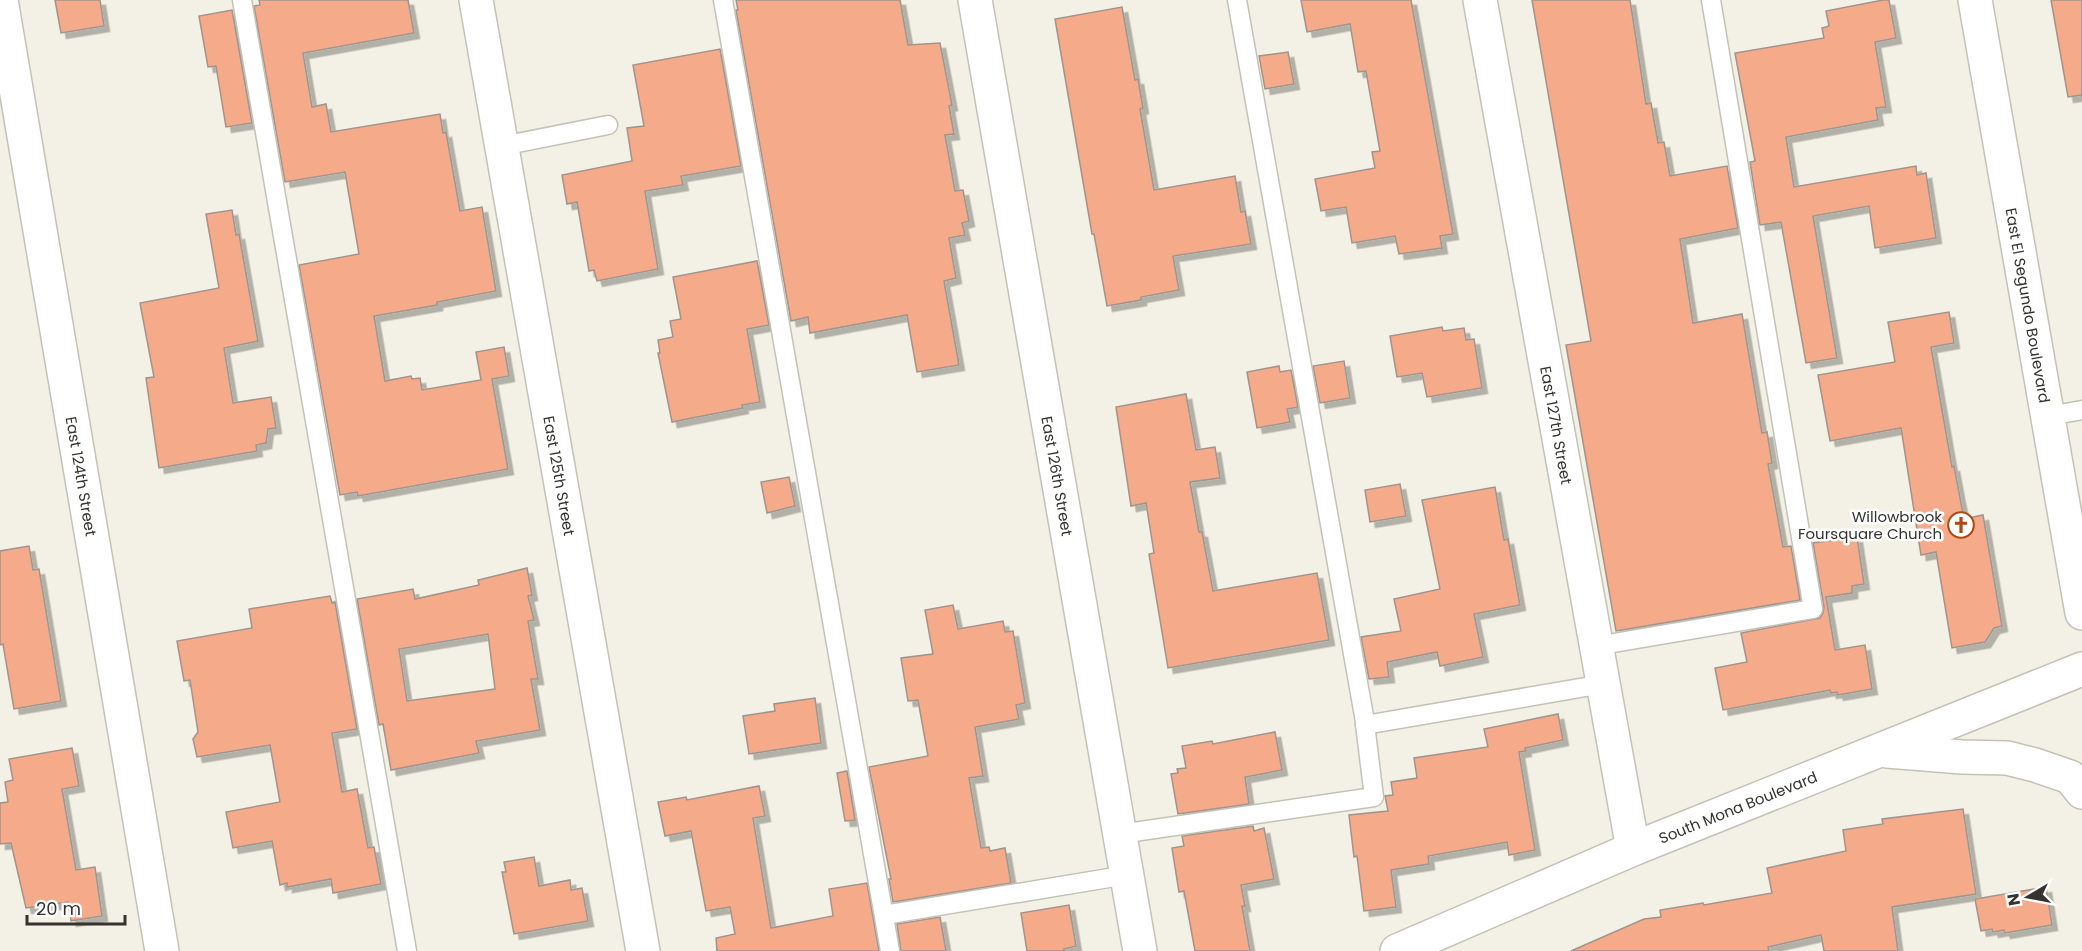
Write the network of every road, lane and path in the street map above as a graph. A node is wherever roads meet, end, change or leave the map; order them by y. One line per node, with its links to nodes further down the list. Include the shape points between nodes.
1 (1, 0): 25 (street, East 124th Street)
2 (242, 0): 26 (lane)
3 (476, 0): 11 (street, East 125th Street)
4 (723, 0): 24 (lane)
5 (975, 0): 21 (street, East 126th Street)
6 (1237, 0): 18 (lane)
7 (1480, 0): 15 (street, East 127th Street)
8 (1711, 0): 15 (lane, via 1813,609)
9 (1975, 0): 13 (street, East El Segundo Boulevard)
10 (608, 125): 11 (lane)
11 (502, 146): 27 (street, East 125th Street)
12 (2082, 410): 13 (lane)
13 (2048, 416): 14 (street, East El Segundo Boulevard)
14 (2082, 613)
15 (1596, 646): 17 (street, East 127th Street)
16 (2082, 669): 19 (street, South Mona Boulevard)
17 (1603, 684): 18 (lane); 22 (street, East 127th Street)
18 (1365, 725): 21 (lane, via 1374,797)
19 (1880, 750): 20 (street, via 2007,758 2070,777); 22 (street, South Mona Boulevard)
20 (2082, 792)
21 (1120, 834): 23 (street, East 126th Street)
22 (1633, 849): 30 (street, South Mona Boulevard)
23 (1127, 875): 24 (lane); 29 (street, East 126th Street)
24 (884, 915): 28 (lane)
25 (162, 951)
26 (407, 951)
27 (643, 951)
28 (890, 951)
29 (1140, 951)
30 (1397, 951)

